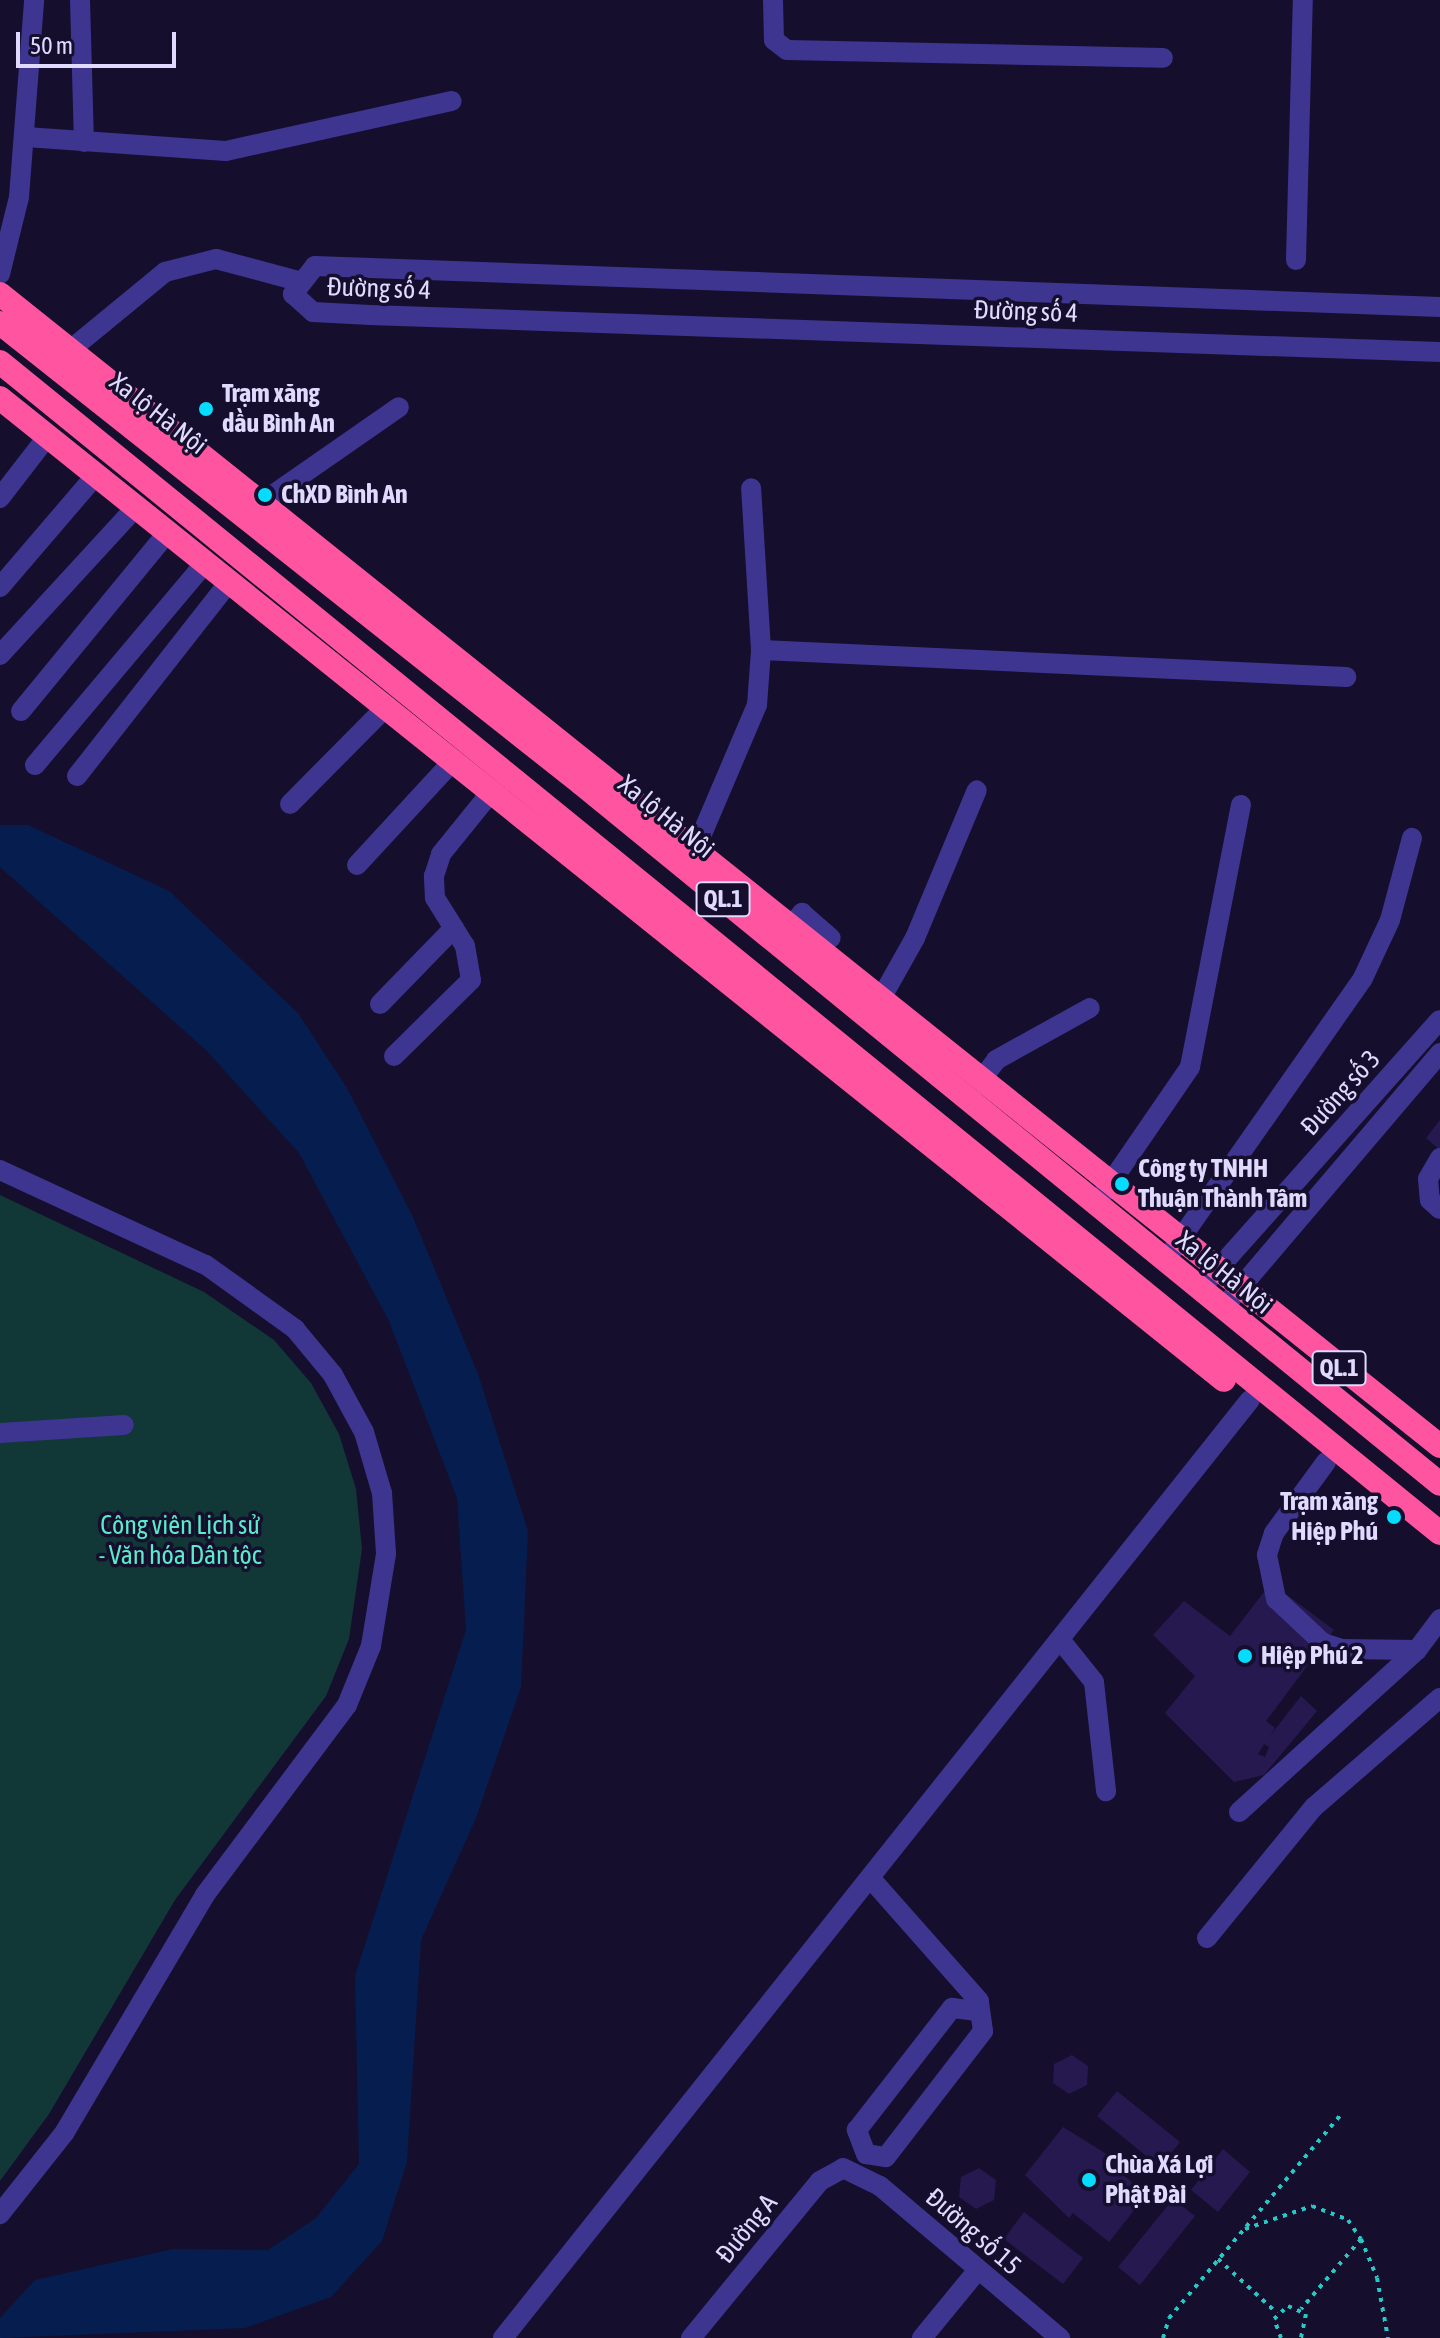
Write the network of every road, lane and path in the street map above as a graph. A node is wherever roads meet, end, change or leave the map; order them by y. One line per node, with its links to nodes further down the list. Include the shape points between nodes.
1 (34, 0): 7 (street)
2 (80, 0): 8 (street)
3 (773, 0): 5 (street, via 774,40 787,50)
4 (1303, 0): 9 (street)
5 (1163, 58)
6 (452, 101): 8 (street, via 226,151)
7 (26, 137): 8 (street); 10 (street)
8 (84, 142)
9 (1296, 260)
10 (0, 274)
11 (298, 281): 13 (street, Đường số 4, via 315,266); 15 (street, Đường số 4, via 293,294 313,312); 16 (street, via 216,259 165,272)
12 (0, 294): 16 (highway, Xa lộ Hà Nội / QL.1)
13 (1440, 307)
14 (0, 323): 16 (highway, Xa lộ Hà Nội / QL.1)
15 (1440, 352)
16 (61, 358): 25 (highway, Xa lộ Hà Nội / QL.1)
17 (0, 362): 23 (highway, QL.1)
18 (0, 398): 20 (highway, QL.1)
19 (399, 407): 25 (street)
20 (47, 437): 21 (highway, QL.1); 24 (street)
21 (96, 475): 23 (highway, QL.1); 29 (street)
22 (751, 488): 30 (street)
23 (139, 497): 26 (highway, QL.1); 27 (highway, QL.1); 31 (street)
24 (0, 498)
25 (251, 510): 43 (highway, Xa lộ Hà Nội / QL.1)
26 (169, 531): 27 (highway, QL.1); 34 (street)
27 (214, 556): 28 (highway, QL.1); 36 (street); 64 (highway, QL.1)
28 (230, 581): 33 (highway, QL.1); 37 (street)
29 (0, 587)
30 (761, 650): 32 (street); 43 (street, via 757,705)
31 (0, 655)
32 (1346, 677)
33 (387, 706): 35 (highway, QL.1); 40 (street)
34 (21, 711)
35 (454, 760): 39 (highway, QL.1); 44 (street)
36 (35, 765)
37 (77, 776)
38 (977, 790): 50 (street, via 915,938)
39 (492, 791): 45 (street, via 441,854 434,876 435,898); 64 (highway, QL.1)
40 (290, 804)
41 (1241, 805): 58 (street, via 1190,1067)
42 (1412, 838): 60 (street, via 1390,920 1363,978)
43 (692, 859): 46 (highway, Xa lộ Hà Nội / QL.1)
44 (357, 865)
45 (454, 928): 48 (street); 53 (street, via 471,966 465,992)
46 (782, 936): 47 (street, via 802,913); 50 (highway, Xa lộ Hà Nội / QL.1)
47 (831, 938)
48 (380, 1004)
49 (1090, 1008): 54 (street, via 996,1060)
50 (874, 1010): 54 (highway, Xa lộ Hà Nội / QL.1); 55 (highway, Xa lộ Hà Nội / QL.1)
51 (1440, 1020): 61 (street, Đường số 3)
52 (1440, 1053): 63 (street, Đường số 3)
53 (394, 1056)
54 (986, 1083): 55 (street); 58 (highway, Xa lộ Hà Nội / QL.1)
55 (964, 1097): 58 (highway, Xa lộ Hà Nội / QL.1)
56 (1440, 1158): 59 (street, via 1428,1179 1430,1200)
57 (0, 1170): 84 (street, via 206,1265 295,1329 333,1375 364,1432 382,1493 386,1554 371,1646 347,1705 205,1895 65,2132)
58 (1102, 1195): 60 (highway, Xa lộ Hà Nội / QL.1)
59 (1440, 1209)
60 (1171, 1251): 61 (highway, Xa lộ Hà Nội / QL.1); 62 (highway, Xa lộ Hà Nội / QL.1)
61 (1215, 1271): 62 (street, Đường số 3); 63 (highway, Xa lộ Hà Nội / QL.1)
62 (1199, 1290): 63 (highway, Xa lộ Hà Nội / QL.1)
63 (1231, 1299): 67 (highway, Xa lộ Hà Nội / QL.1); 70 (highway, Xa lộ Hà Nội / QL.1)
64 (1255, 1394): 68 (highway, QL.1); 69 (highway, QL.1); 73 (street)
65 (124, 1425): 66 (street)
66 (0, 1433)
67 (1440, 1446)
68 (1326, 1462): 69 (highway, QL.1); 74 (street, via 1274,1533 1267,1555 1276,1599 1323,1643)
69 (1367, 1474): 71 (highway, QL.1)
70 (1440, 1484)
71 (1440, 1533)
72 (1440, 1619): 74 (street)
73 (1062, 1642): 76 (street, via 1094,1682); 78 (street)
74 (1417, 1650): 77 (street)
75 (1440, 1698): 79 (street, via 1314,1807)
76 (1106, 1791)
77 (1239, 1812)
78 (872, 1880): 80 (street, via 979,2001); 92 (street)
79 (1207, 1938)
80 (978, 2011): 82 (street, via 983,2031 886,2157); 82 (street, via 952,2008 857,2130)
81 (1340, 2116): 85 (path)
82 (866, 2154): 83 (street, Đường A)
83 (851, 2169): 88 (street, Đường số 15); 93 (street, Đường A, via 820,2181)
84 (0, 2214)
85 (1243, 2230): 86 (path, via 1312,2206 1348,2220); 87 (path)
86 (1361, 2239): 89 (path); 99 (path, via 1377,2278)
87 (1218, 2259): 90 (path); 96 (path, via 1169,2318)
88 (977, 2271): 94 (street); 95 (street, Đường số 15)
89 (1301, 2309): 90 (path); 91 (path)
90 (1277, 2313): 97 (path)
91 (1303, 2336): 98 (path)
92 (503, 2338)
93 (691, 2338)
94 (922, 2338)
95 (1060, 2338)
96 (1163, 2338)
97 (1281, 2338)
98 (1311, 2338)
99 (1388, 2338)

